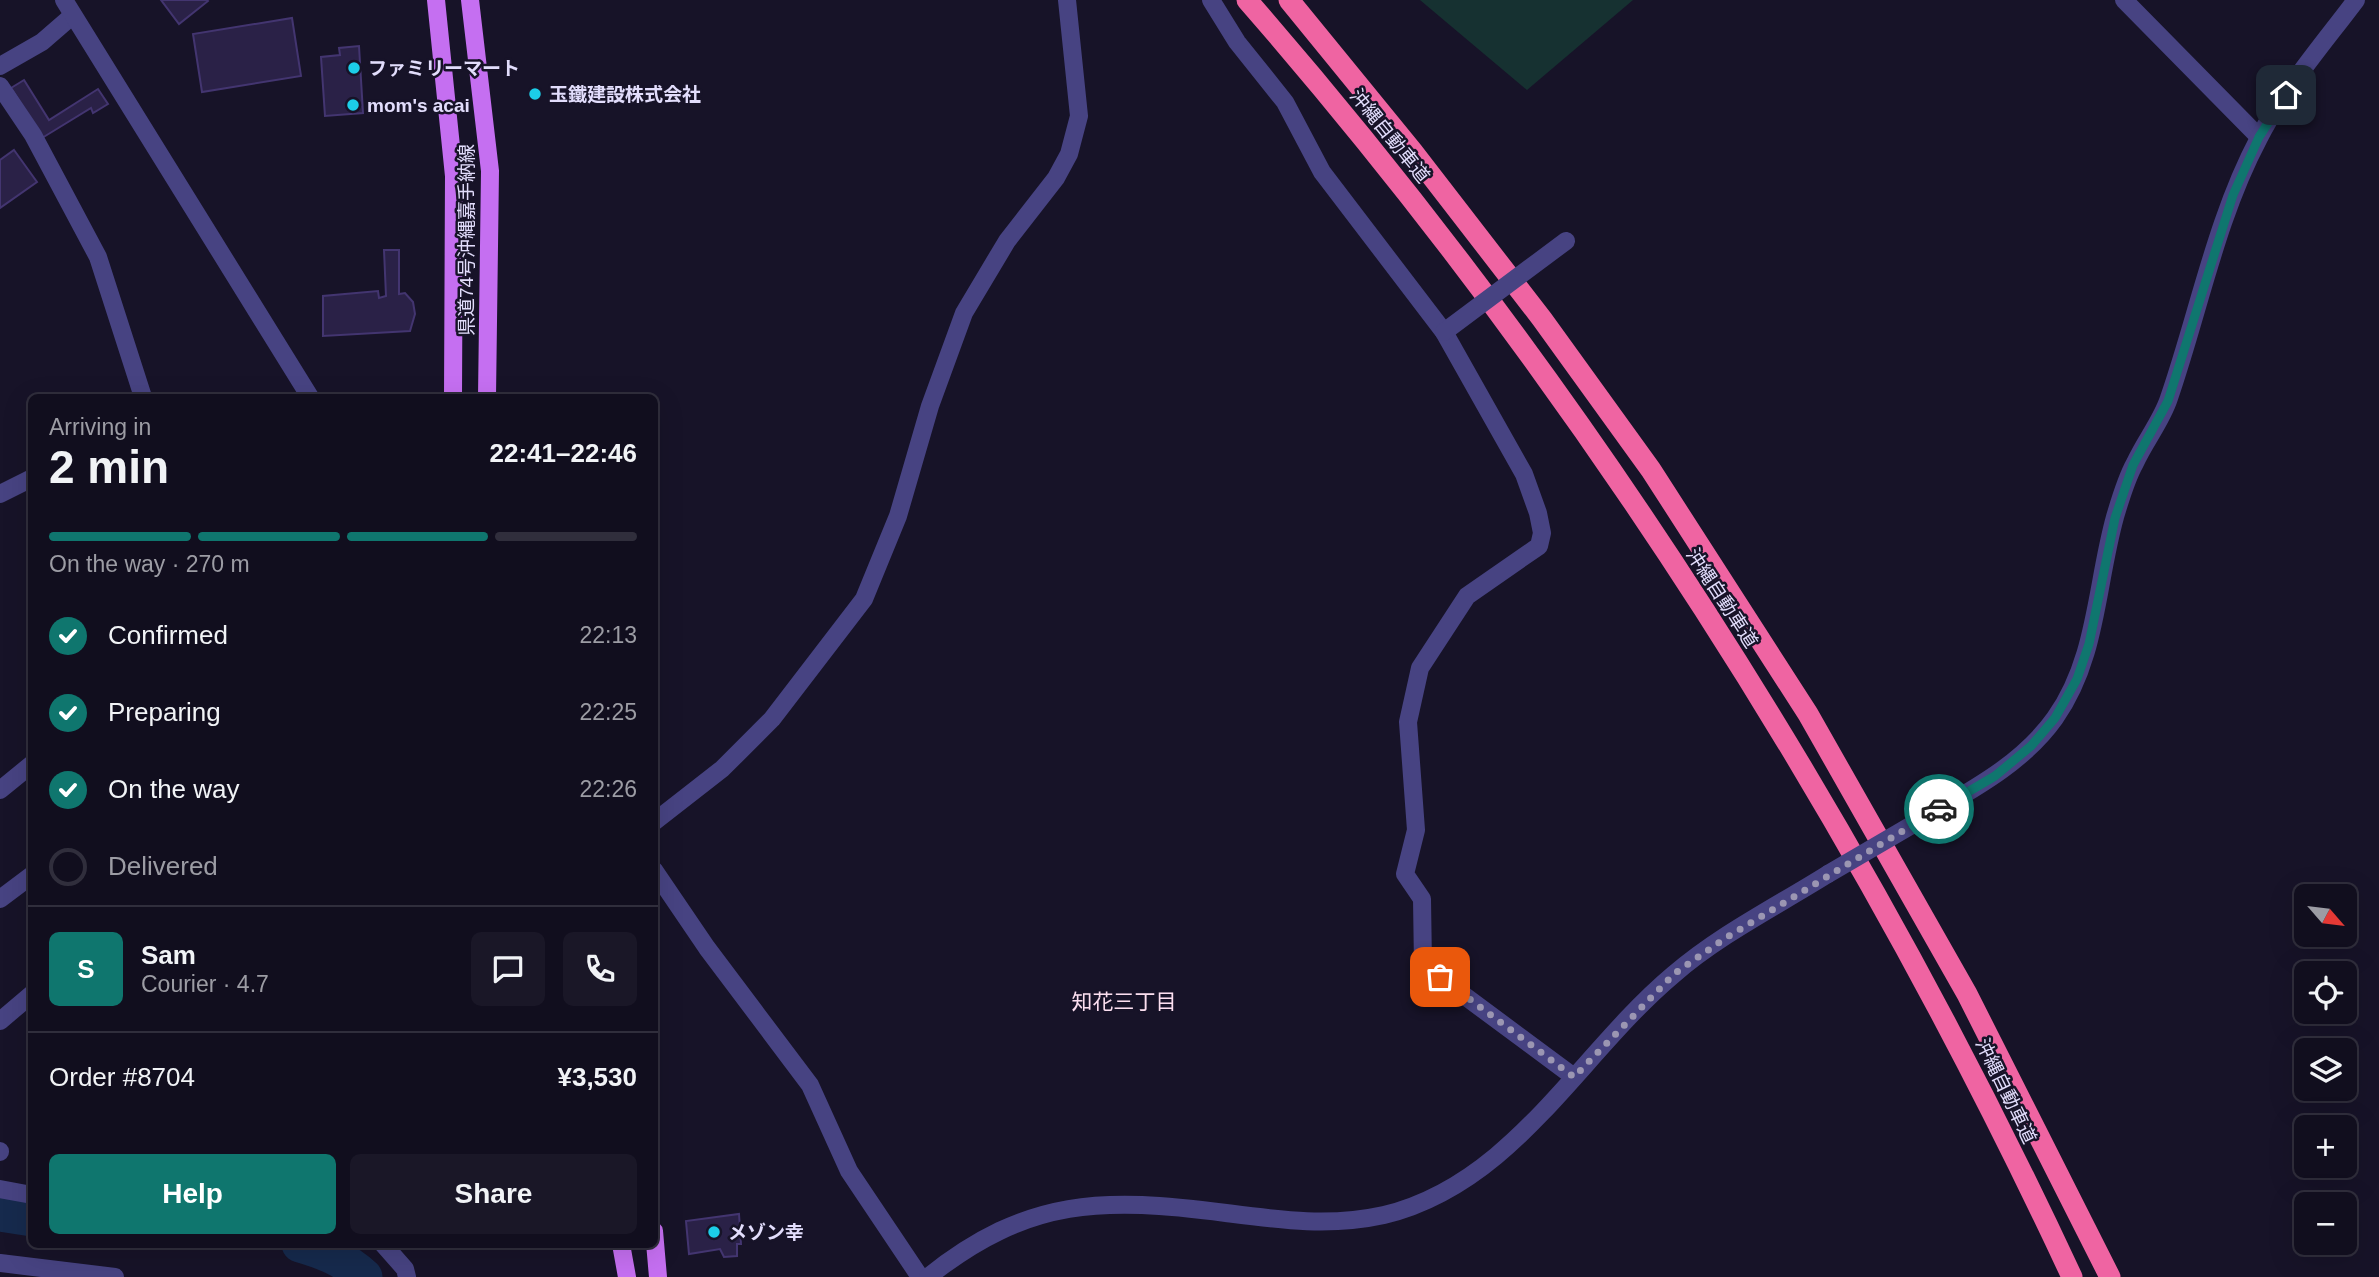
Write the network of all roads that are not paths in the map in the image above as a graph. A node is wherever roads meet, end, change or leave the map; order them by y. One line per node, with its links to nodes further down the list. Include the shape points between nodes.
1 (436, 0): 17 (main road, 県道74号沖縄嘉手納線, via 454,176)
2 (470, 0): 18 (main road, 県道74号沖縄嘉手納線, via 490,171)
3 (1067, 0): 23 (street, via 1079,116 1069,155 1007,241 964,313 930,406 898,516 864,599 772,719 722,769)
4 (1211, 0): 14 (street, via 1237,42 1285,102 1322,172)
5 (1247, 0): 42 (highway, 沖縄自動車道, via 1389,169 1626,491 1778,728 1939,1007)
6 (1289, 0): 43 (highway, 沖縄自動車道, via 1542,319 1651,470 1808,714 1967,994)
7 (2123, 0): 12 (street)
8 (2356, 0): 12 (street)
9 (68, 8): 10 (street, via 42,43); 16 (street)
10 (1, 62)
11 (0, 86): 15 (street, via 33,135 98,257)
12 (2259, 137): 29 (street, bridge, via 2233,195 2168,401 2133,465 2115,518 2089,644 2077,679 2055,718 1995,776 1828,874 1674,974)
13 (1566, 241): 14 (street, bridge)
14 (1444, 332): 29 (street, via 1524,474 1542,533 1539,547 1467,596 1420,668 1408,723 1416,830 1405,873 1422,899 1423,965)
15 (142, 394)
16 (308, 394)
17 (453, 394)
18 (487, 394)
19 (28, 480): 20 (street)
20 (0, 494)
21 (28, 767): 22 (street)
22 (0, 790)
23 (658, 819)
24 (658, 876): 40 (street, via 810,1085 849,1171)
25 (28, 878): 26 (street)
26 (0, 899)
27 (28, 997): 28 (street)
28 (0, 1021)
29 (1574, 1077): 41 (street, via 1532,1126 1484,1164 1436,1195 1387,1214 1345,1223 1295,1223 1163,1205 1110,1203 1062,1209 1010,1226 960,1251)
30 (0, 1189): 31 (street)
31 (28, 1194)
32 (387, 1248): 37 (street)
33 (622, 1248): 38 (main road)
34 (655, 1248): 39 (main road)
35 (0, 1263): 36 (street)
36 (115, 1277)
37 (407, 1277)
38 (626, 1277)
39 (658, 1277)
40 (920, 1277)
41 (928, 1277)
42 (2072, 1277)
43 (2110, 1277)

